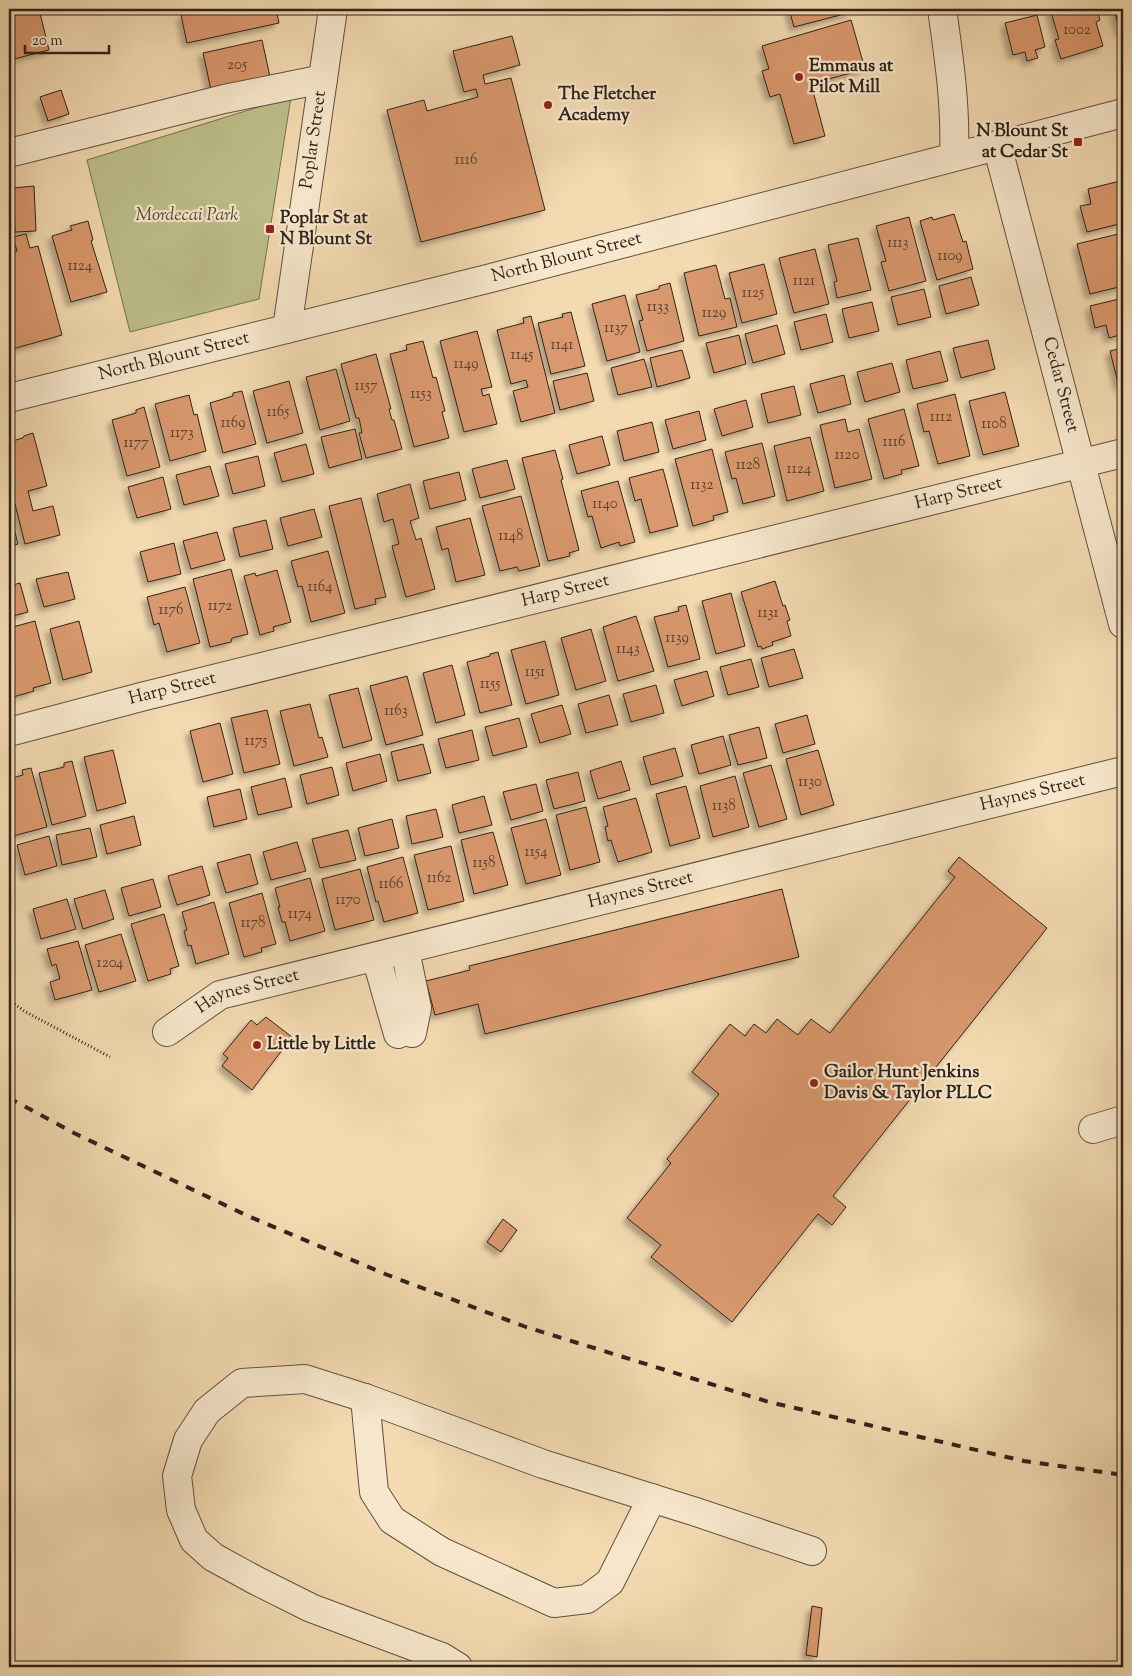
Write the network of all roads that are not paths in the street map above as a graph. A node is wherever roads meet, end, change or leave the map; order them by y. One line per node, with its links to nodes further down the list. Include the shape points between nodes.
1 (333, 9): 3 (street, Poplar Street)
2 (942, 9): 7 (street, via 952,72)
3 (323, 78): 6 (street, via 224,99); 8 (street, Poplar Street)
4 (1123, 113): 5 (street, North Blount Street)
5 (997, 145): 7 (street, North Blount Street); 11 (street, Cedar Street)
6 (9, 153)
7 (954, 156): 8 (street, North Blount Street)
8 (287, 329): 9 (street, North Blount Street)
9 (9, 398)
10 (1123, 453): 11 (street, Harp Street)
11 (1081, 464): 12 (street, Cedar Street); 13 (street, Harp Street)
12 (1123, 624)
13 (9, 732)
14 (1123, 771): 15 (street, Haynes Street)
15 (405, 950): 16 (street, Haynes Street); 16 (street, via 417,1008 405,1034)
16 (376, 957): 17 (street, Haynes Street, via 220,995)
17 (167, 1032)
18 (1123, 1120): 19 (street)
19 (1093, 1129)
20 (365, 1398): 21 (street, via 543,1464); 21 (street, via 374,1492 392,1520 442,1552 554,1603 587,1599 610,1582); 23 (street, via 305,1379 242,1383 207,1411 188,1440 178,1476 181,1510 194,1540 213,1557 311,1608 442,1657)
21 (652, 1498): 22 (street)
22 (812, 1551)
23 (458, 1667)

